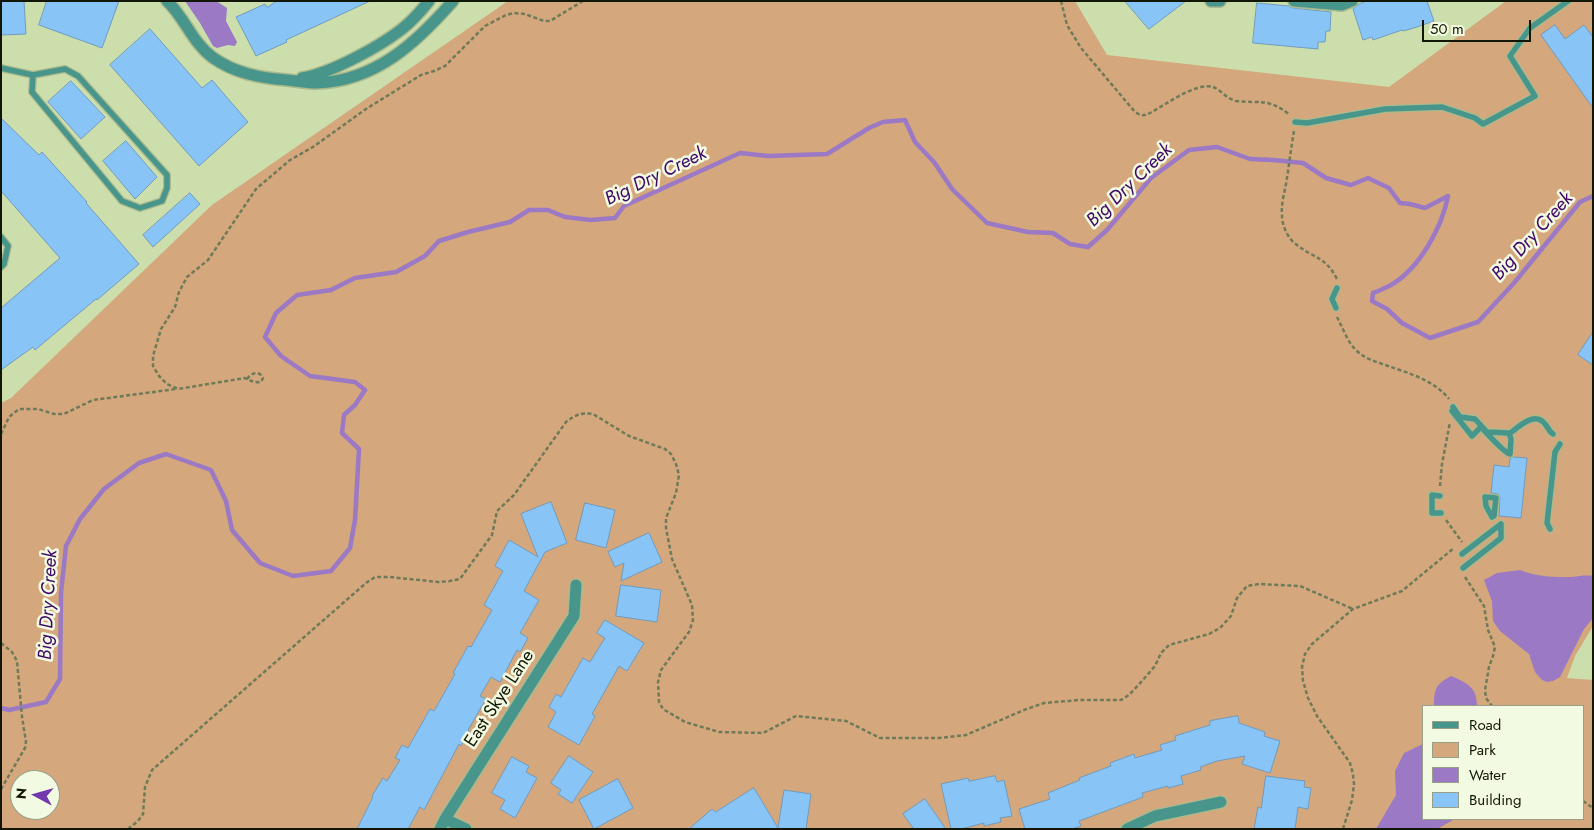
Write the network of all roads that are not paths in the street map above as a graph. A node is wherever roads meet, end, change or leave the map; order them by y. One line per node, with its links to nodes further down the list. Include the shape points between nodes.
1 (167, 1): 11 (street, via 199,45 224,65 253,75)
2 (429, 1): 11 (street, via 402,29 379,44 316,76)
3 (454, 1): 11 (street, via 418,38 378,66 337,81 304,83)
4 (1211, 1): 5 (street)
5 (1220, 1)
6 (1294, 1): 7 (street, via 1342,5)
7 (1352, 1)
8 (1568, 1): 12 (lane, via 1530,28 1510,56 1535,96 1483,124 1442,107 1385,109 1307,123)
9 (1, 68): 10 (lane)
10 (34, 75): 10 (lane, via 65,69 78,76 167,175 167,188 162,200 140,208 122,201 32,92)
11 (291, 80)
12 (1295, 122)
13 (1, 237): 14 (lane, via 8,246)
14 (1, 267)
15 (1337, 288): 16 (lane, via 1332,299)
16 (1336, 308)
17 (1509, 434): 17 (lane, via 1487,432 1476,419 1460,417 1453,409 1472,436 1481,427 1510,454); 18 (lane, via 1532,420 1543,421)
18 (1553, 434)
19 (1560, 444): 22 (lane, via 1555,452 1547,523)
20 (1440, 496): 21 (lane, via 1432,495 1432,514)
21 (1441, 513)
22 (1550, 529)
23 (1462, 554): 24 (lane, via 1501,524 1501,538)
24 (1463, 568)
25 (576, 585): 27 (street, East Skye Lane, via 574,616)
26 (1221, 802): 29 (street, via 1156,816)
27 (442, 824): 28 (street)
28 (466, 829)
29 (1127, 829)

